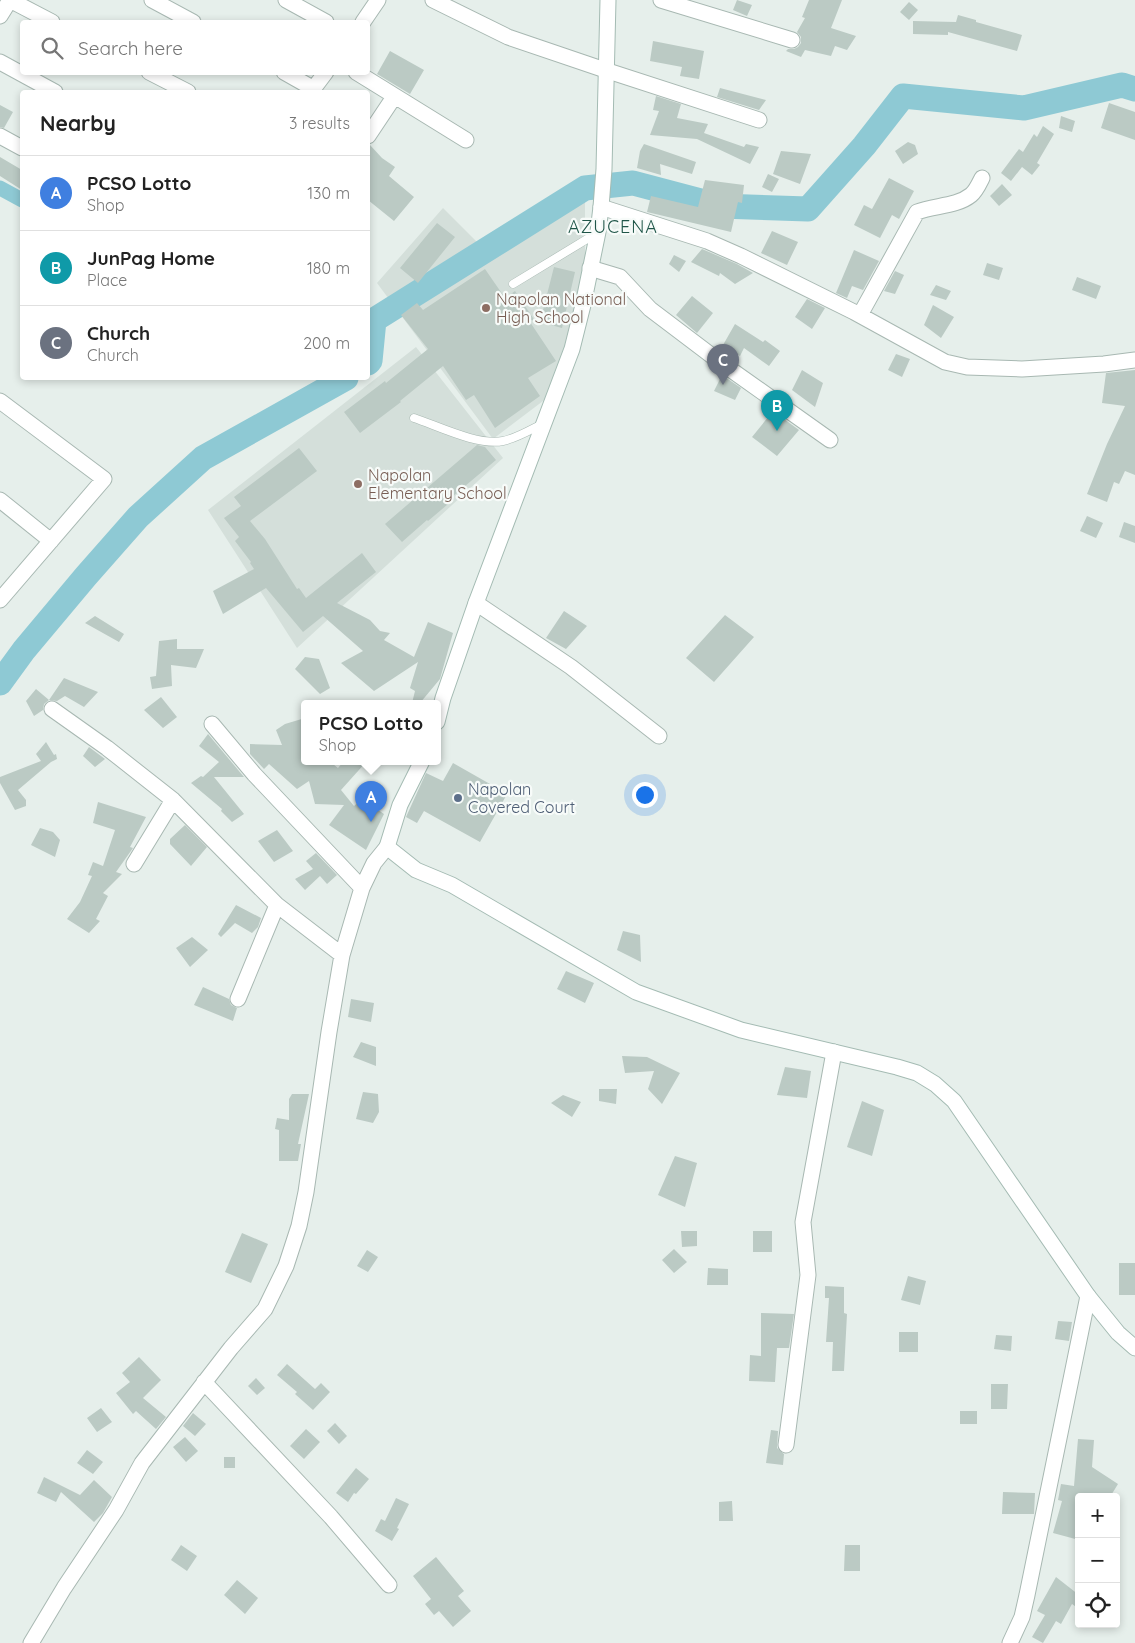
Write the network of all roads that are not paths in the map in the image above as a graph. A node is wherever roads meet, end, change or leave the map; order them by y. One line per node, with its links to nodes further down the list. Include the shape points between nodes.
1 (10, 0): 8 (street); 9 (street)
2 (152, 0): 10 (street)
3 (286, 0): 11 (street)
4 (378, 0): 12 (street)
5 (433, 0): 15 (street, via 508,37)
6 (608, 0): 15 (street)
7 (661, 0): 13 (street)
8 (0, 16)
9 (48, 20)
10 (189, 20)
11 (322, 20)
12 (364, 20)
13 (792, 40)
14 (0, 62): 16 (street)
15 (606, 70): 27 (street); 33 (street)
16 (20, 73)
17 (24, 75): 22 (street)
18 (155, 75): 23 (street)
19 (288, 75): 24 (street)
20 (324, 75): 25 (street)
21 (361, 75): 26 (street)
22 (51, 90)
23 (184, 90)
24 (311, 90)
25 (313, 90)
26 (394, 97): 28 (street); 30 (street)
27 (759, 120)
28 (370, 133)
29 (0, 136): 31 (street)
30 (466, 140)
31 (20, 147)
32 (982, 178): 37 (street, via 972,194 962,201 917,212)
33 (601, 207): 34 (street); 37 (street, via 707,241)
34 (598, 232): 35 (street); 36 (lane)
35 (590, 268): 41 (street, via 572,349); 42 (street, via 620,277 650,309)
36 (513, 284)
37 (860, 315): 38 (street, via 945,362 966,367 1022,369)
38 (1135, 360)
39 (0, 401): 44 (street, via 104,479)
40 (414, 418): 41 (lane, via 494,442 516,437)
41 (543, 423): 46 (street)
42 (830, 440)
43 (0, 500): 44 (street)
44 (51, 541): 45 (street)
45 (2, 593)
46 (476, 603): 47 (street); 50 (street, via 571,668)
47 (441, 706)
48 (52, 709): 52 (street)
49 (212, 724): 55 (street, via 254,774)
50 (659, 736)
51 (420, 765): 53 (street, via 400,805)
52 (173, 800): 54 (street); 56 (street)
53 (387, 847): 55 (street); 59 (street, via 416,870 452,885 636,992 741,1030)
54 (134, 864)
55 (362, 888): 57 (street)
56 (277, 905): 57 (street); 58 (street)
57 (342, 955): 62 (street, via 299,1226 286,1266 265,1309)
58 (238, 999)
59 (834, 1052): 60 (street, via 917,1073 954,1101); 63 (street, via 803,1222 808,1275)
60 (1088, 1296): 61 (street, via 1118,1333); 66 (street, via 1027,1595 1022,1617)
61 (1135, 1348)
62 (204, 1382): 64 (street, via 332,1517); 65 (street, via 142,1463 116,1510)
63 (786, 1445)
64 (389, 1586)
65 (31, 1643)
66 (1010, 1643)

